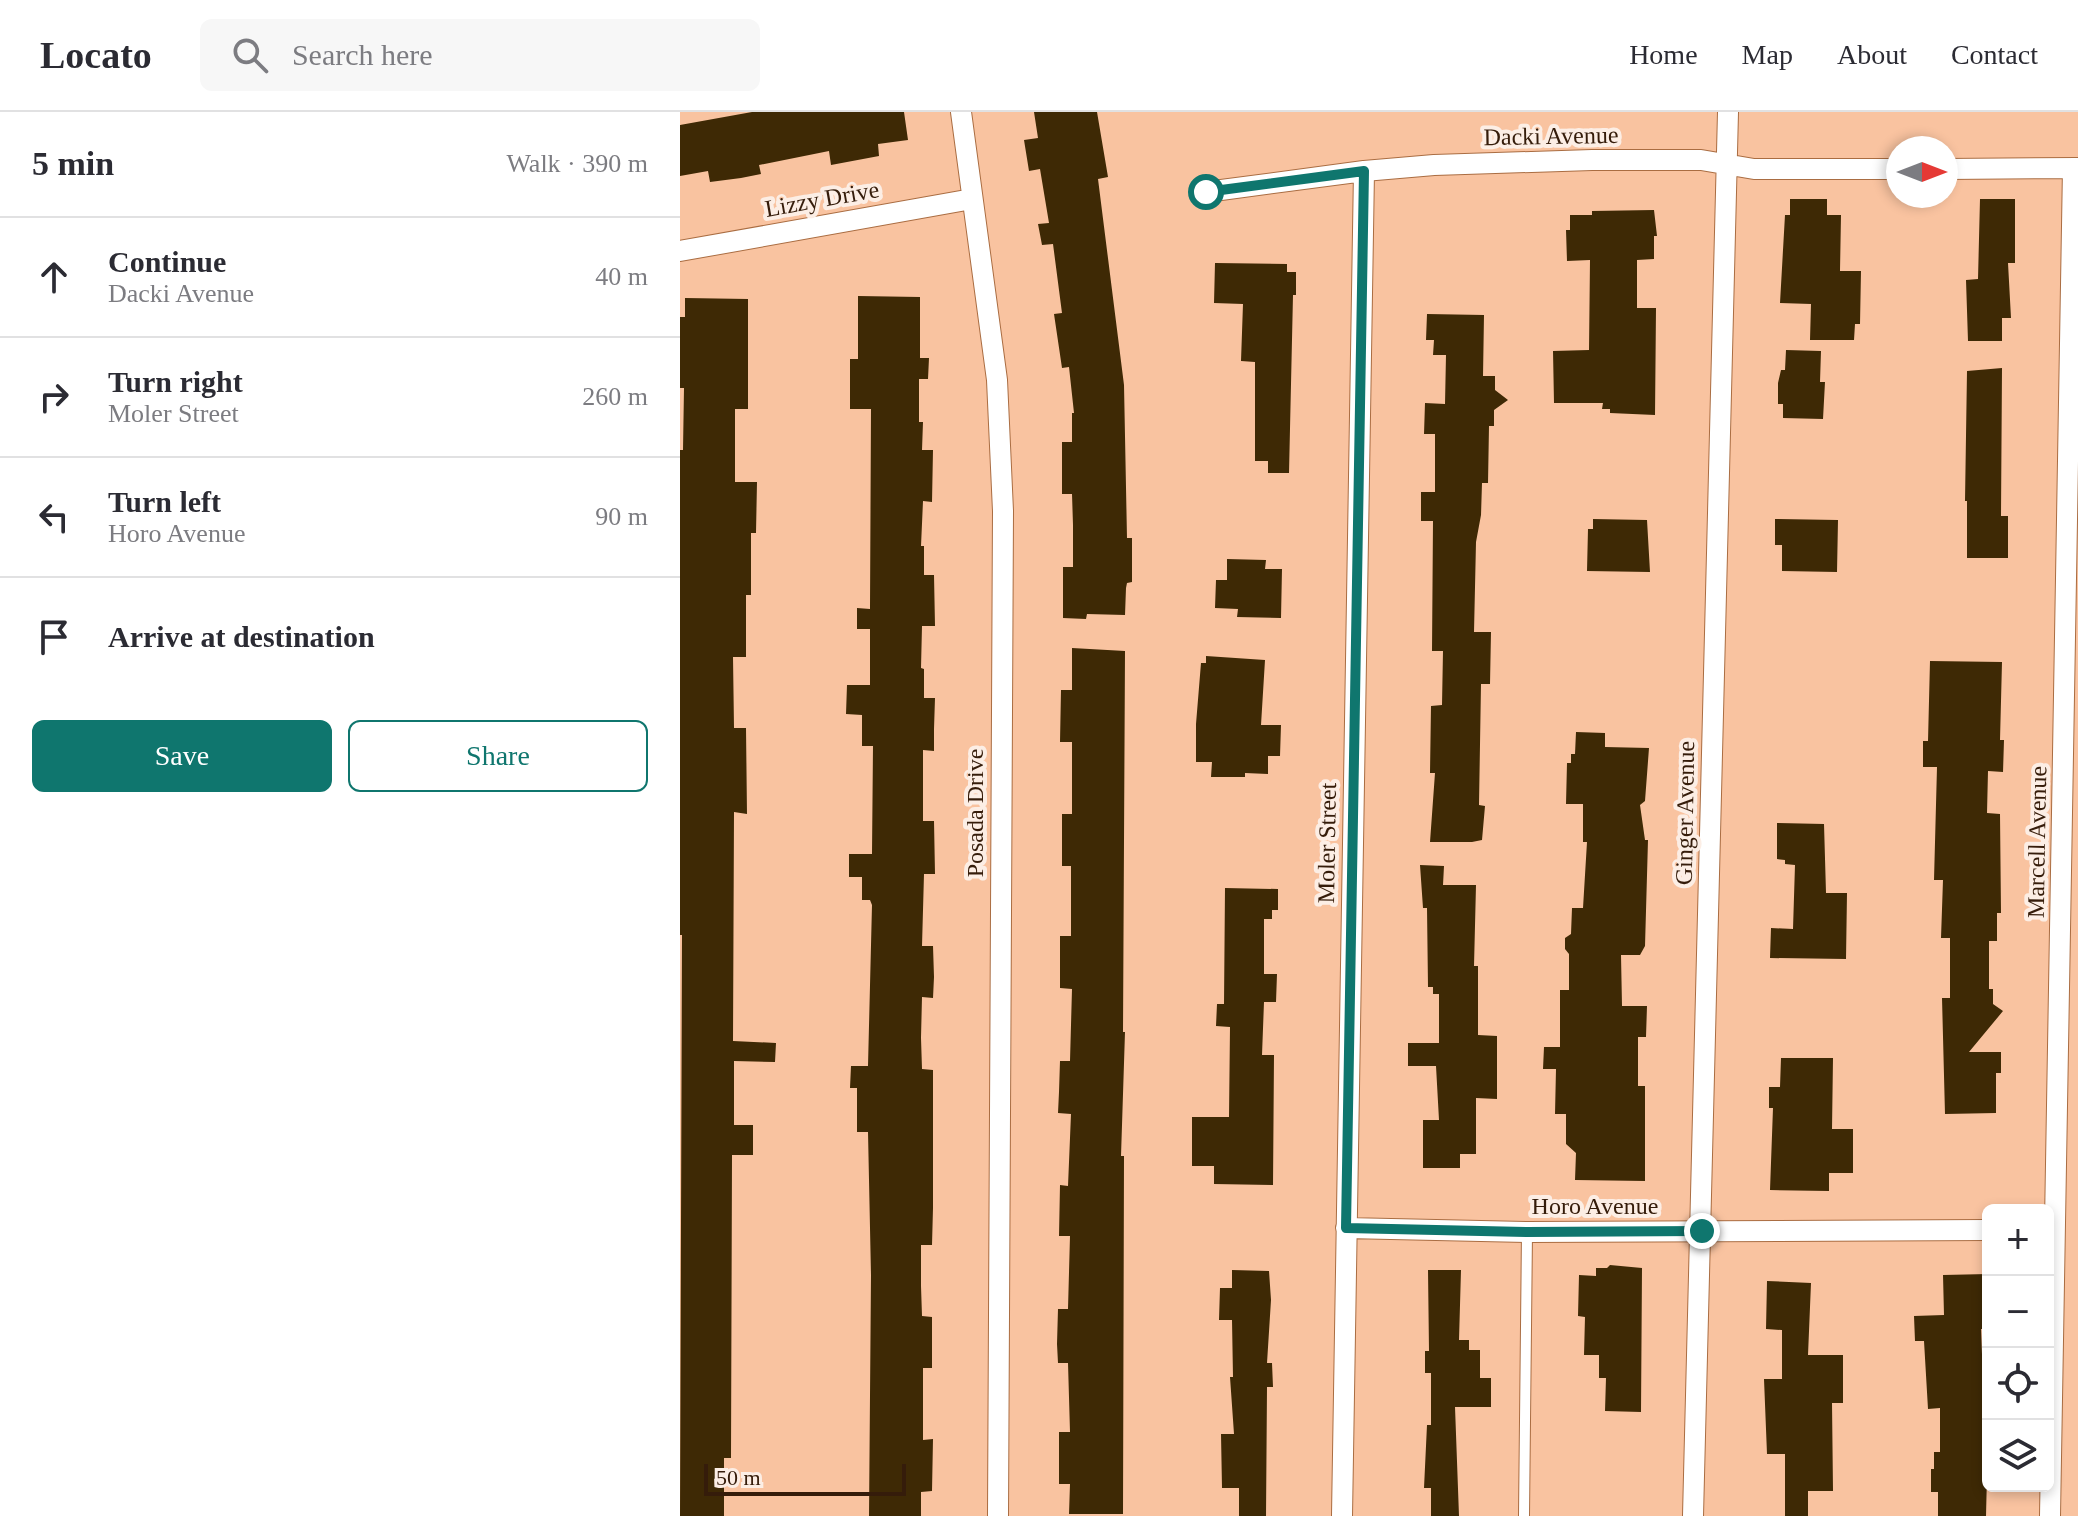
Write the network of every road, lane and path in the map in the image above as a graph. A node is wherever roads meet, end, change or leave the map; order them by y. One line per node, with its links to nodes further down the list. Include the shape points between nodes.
1 (961, 112): 9 (street, Posada Drive)
2 (1728, 112): 3 (street, Ginger Avenue)
3 (1725, 164): 5 (street, Dacki Avenue, via 1754,169); 7 (street, Dacki Avenue, via 1592,160); 16 (street, Ginger Avenue)
4 (2076, 168): 6 (street); 11 (street, Marcell Avenue)
5 (1886, 169)
6 (1958, 169)
7 (1364, 171): 8 (street, Dacki Avenue); 12 (street, Moler Street)
8 (1206, 192)
9 (972, 199): 10 (street, Lizzy Drive); 19 (street, Posada Drive, via 997,380 1003,511)
10 (680, 251)
11 (2053, 1204)
12 (1346, 1228): 17 (street, Horo Avenue); 20 (street, Moler Street)
13 (1982, 1230): 16 (street, Horo Avenue)
14 (2054, 1230): 15 (street)
15 (2078, 1230)
16 (1702, 1231): 17 (street, Horo Avenue); 22 (street, Ginger Avenue)
17 (1527, 1232): 21 (lane)
18 (2052, 1276): 23 (street, Marcell Avenue)
19 (998, 1516)
20 (1342, 1516)
21 (1524, 1516)
22 (1693, 1516)
23 (2050, 1516)

